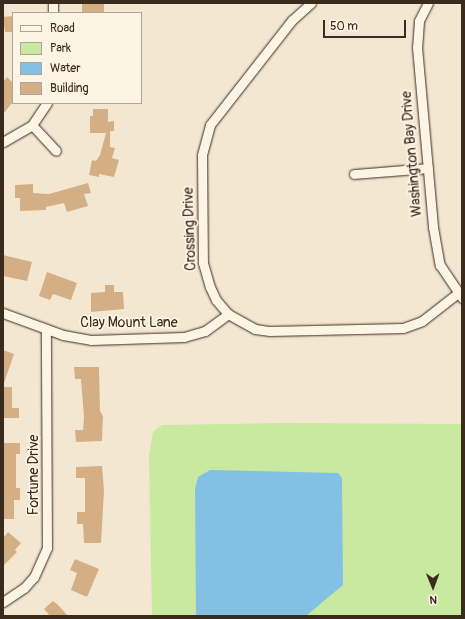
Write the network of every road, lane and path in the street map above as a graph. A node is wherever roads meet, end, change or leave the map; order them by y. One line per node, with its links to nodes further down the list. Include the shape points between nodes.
1 (311, 3): 11 (street, Crossing Drive, via 292,20 218,114 210,125 202,146 205,275 216,300)
2 (428, 3): 7 (street, Washington Bay Drive, via 417,34)
3 (46, 104): 4 (street)
4 (32, 125): 5 (street); 6 (street)
5 (3, 142)
6 (56, 151)
7 (428, 168): 8 (street); 9 (street, Washington Bay Drive, via 440,265)
8 (354, 174)
9 (460, 296): 11 (street, Crossing Drive, via 422,321 390,329 270,331 255,329)
10 (3, 313): 12 (street, Clay Mount Lane)
11 (228, 314): 12 (street, Clay Mount Lane, via 205,330 184,337 91,340)
12 (46, 329): 13 (street, Fortune Drive, via 47,548 34,577 24,588)
13 (3, 602)

